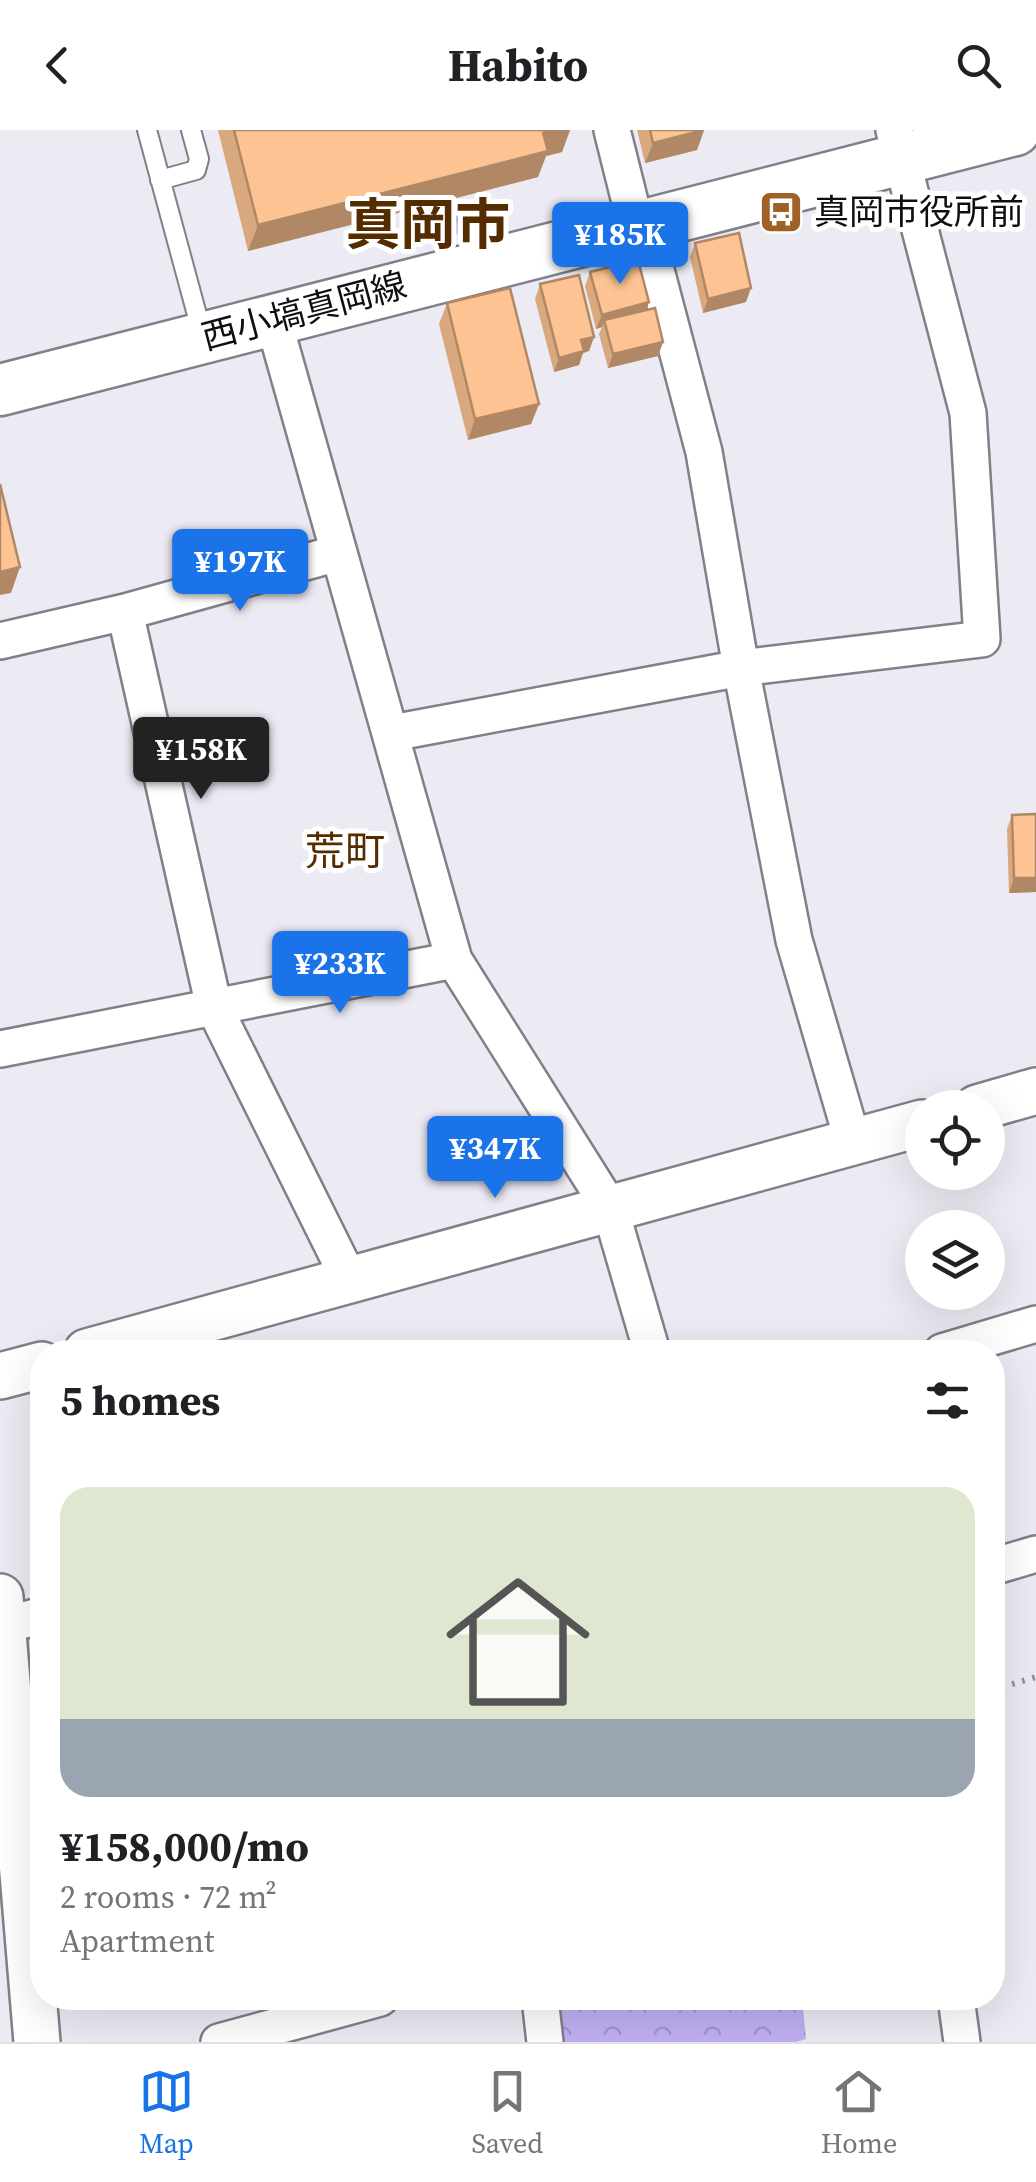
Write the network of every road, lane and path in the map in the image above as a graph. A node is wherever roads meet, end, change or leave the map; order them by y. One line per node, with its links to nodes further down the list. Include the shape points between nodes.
1 (147, 130): 6 (lane)
2 (192, 130): 6 (lane, via 196,170)
3 (612, 130): 7 (street)
4 (1015, 130): 5 (main road, 西小塙真岡線)
5 (898, 144): 7 (main road, 西小塙真岡線); 14 (street, via 968,413 982,638)
6 (160, 180): 9 (lane)
7 (636, 226): 8 (main road, 西小塙真岡線); 14 (street, via 652,255 704,452)
8 (273, 319): 9 (main road, 西小塙真岡線); 11 (street)
9 (203, 338): 10 (main road, 西小塙真岡線)
10 (0, 390)
11 (338, 553): 12 (street); 15 (street)
12 (124, 612): 13 (street); 17 (street)
13 (0, 641)
14 (741, 668): 15 (street); 22 (street, via 794,940)
15 (392, 732): 16 (street)
16 (454, 960): 17 (street); 23 (street)
17 (214, 1007): 18 (street); 24 (street)
18 (0, 1050)
19 (1036, 1091): 20 (street)
20 (1005, 1100)
21 (905, 1128): 22 (street)
22 (853, 1142): 23 (street)
23 (610, 1208): 24 (street); 27 (street)
24 (350, 1281): 26 (street)
25 (1036, 1324): 28 (street)
26 (132, 1340)
27 (648, 1340)
28 (982, 1340)
29 (30, 1368): 30 (street)
30 (0, 1376)
31 (1036, 1554): 32 (street)
32 (1005, 1563)
33 (11, 1616): 36 (street)
34 (1036, 1678): 35 (path)
35 (1005, 1686)
36 (21, 1842): 37 (street)
37 (30, 1954)
38 (34, 2010): 43 (street)
39 (347, 2010): 42 (street)
40 (541, 2010): 45 (street)
41 (958, 2010): 46 (street)
42 (285, 2033): 44 (street)
43 (37, 2042)
44 (219, 2042)
45 (545, 2042)
46 (962, 2042)

